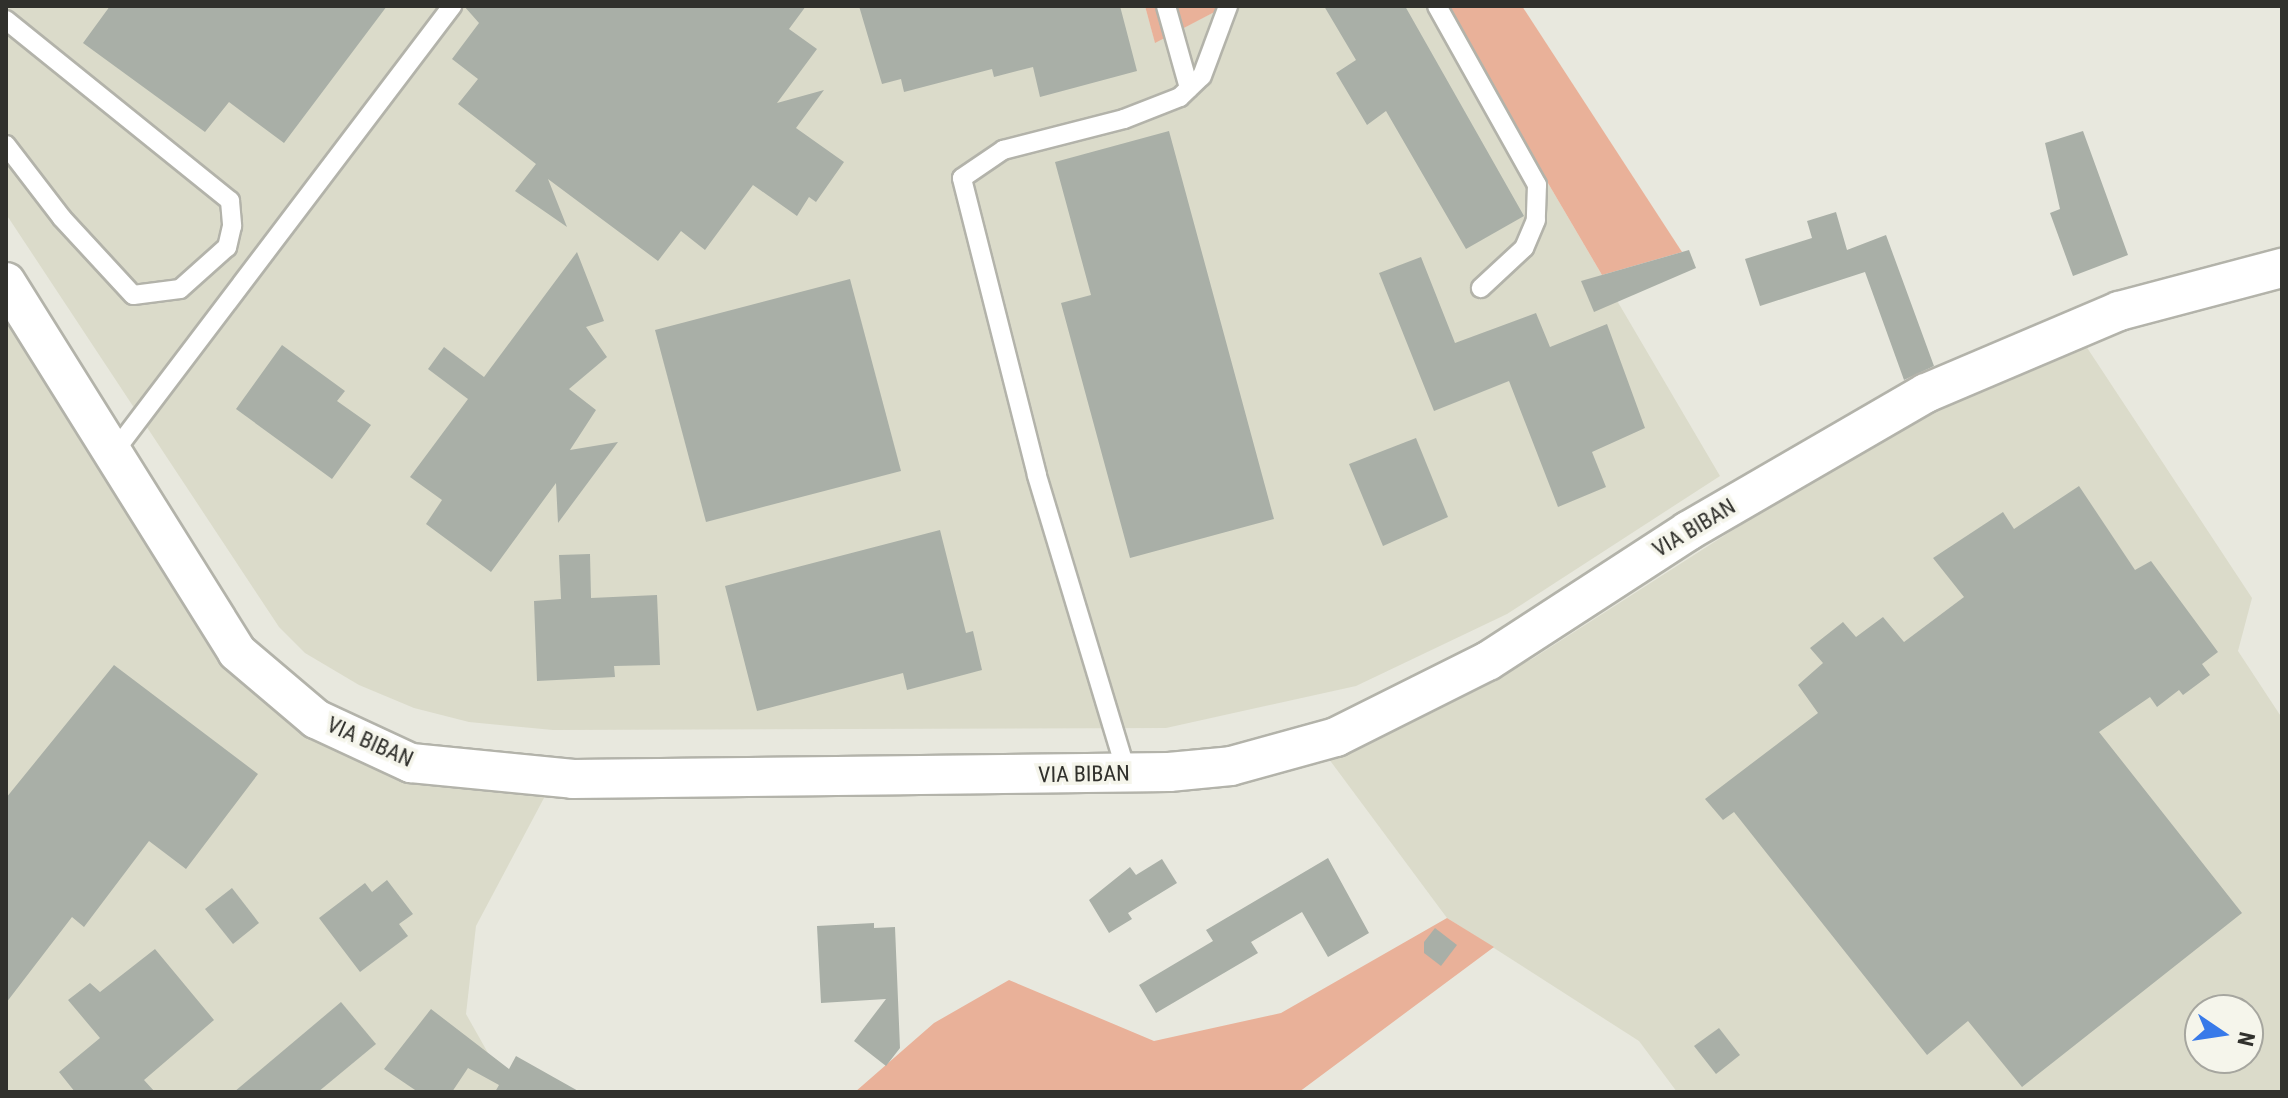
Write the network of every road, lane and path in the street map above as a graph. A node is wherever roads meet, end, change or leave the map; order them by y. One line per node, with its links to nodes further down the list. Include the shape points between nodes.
1 (452, 6): 11 (lane)
2 (1166, 6): 6 (lane)
3 (1228, 6): 6 (lane, via 1202,76)
4 (1437, 6): 10 (lane, via 1537,185 1536,220 1524,248)
5 (6, 20): 7 (lane, via 230,201 227,247 180,289 133,295 62,218)
6 (1189, 88): 12 (lane, via 1124,119 1003,150 962,178 1037,475)
7 (6, 145)
8 (2282, 268): 12 (street, VIA BIBAN, via 2119,311 1926,393 1688,531 1488,661 1336,737 1231,766)
9 (6, 282): 11 (street, VIA BIBAN)
10 (1481, 288)
11 (114, 452): 12 (street, VIA BIBAN, via 237,652 316,719 411,763 573,779)
12 (1127, 774)

